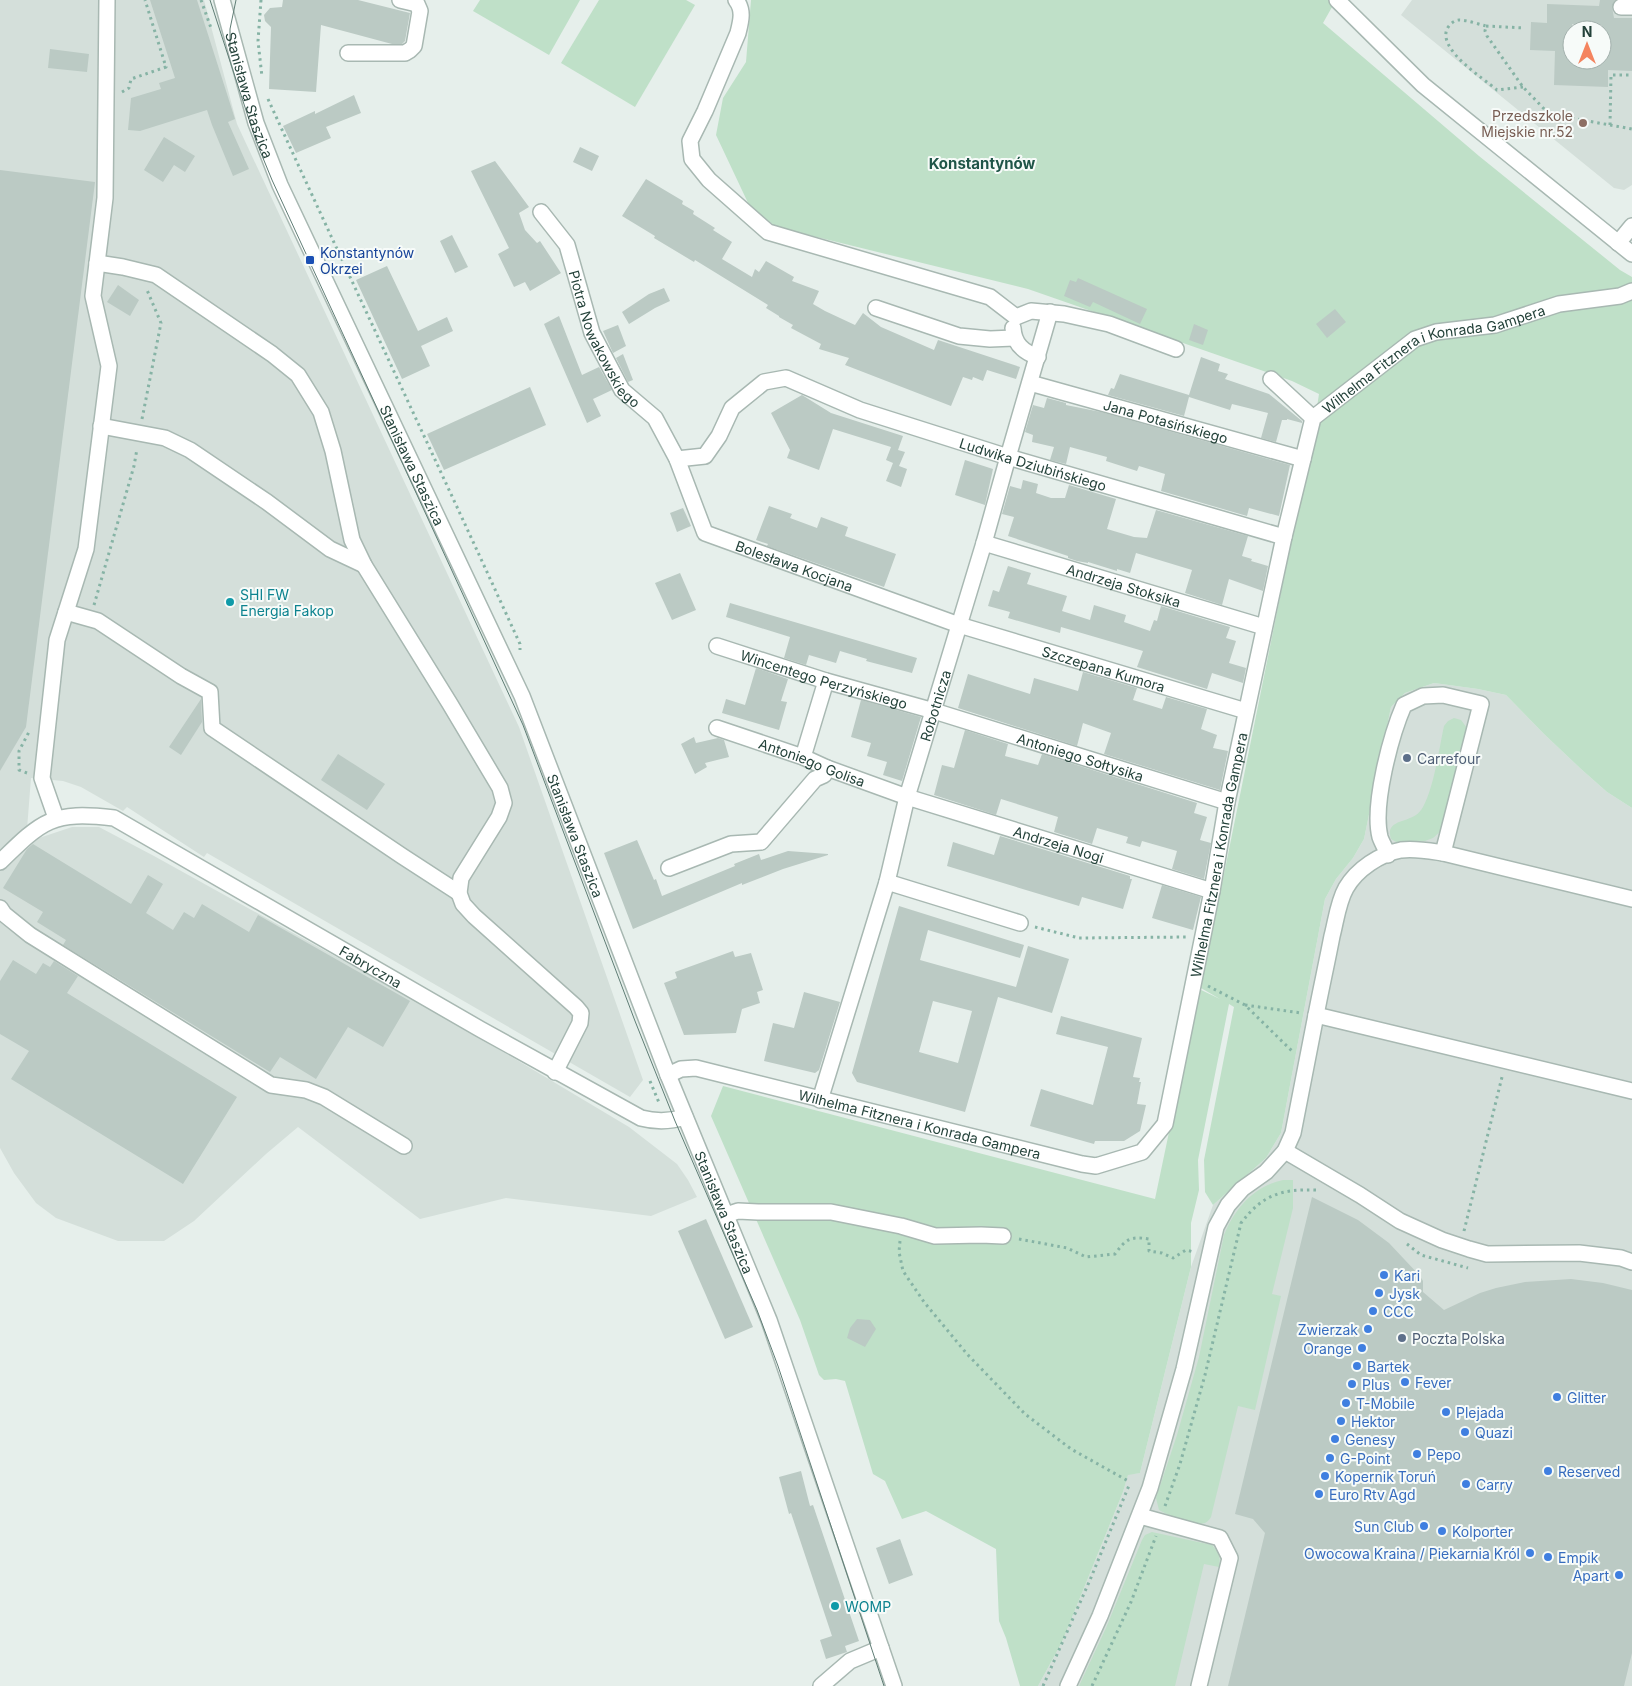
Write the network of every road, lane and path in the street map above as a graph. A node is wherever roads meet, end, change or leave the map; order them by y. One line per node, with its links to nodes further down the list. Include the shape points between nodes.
1 (107, 0): 19 (street, via 105,198)
2 (222, 0): 67 (street, Stanisława Staszica, via 256,123 280,185 522,696)
3 (261, 0): 11 (path, via 258,42)
4 (400, 0): 9 (street, via 417,4 420,11 414,46 406,52)
5 (736, 0): 23 (street, via 742,20 690,141 692,159 709,180 768,232 990,297)
6 (1337, 0): 17 (street, via 1423,85)
7 (1486, 26): 8 (path); 12 (path, via 1487,36); 12 (path, via 1459,20 1453,22 1446,31 1448,45 1454,54 1497,90)
8 (1524, 28)
9 (348, 52)
10 (1632, 75): 13 (path, via 1611,75)
11 (262, 80)
12 (1523, 87): 13 (path, via 1549,114)
13 (1610, 125): 14 (path)
14 (1632, 129)
15 (541, 212): 32 (street, Piotra Nowakowskiego, via 567,245 592,333 622,390 655,418)
16 (1632, 226): 17 (street)
17 (1618, 243): 18 (street)
18 (1632, 254)
19 (97, 263): 30 (street, via 93,296 109,366); 36 (street, via 156,275 298,375 321,412 352,540)
20 (1632, 291): 29 (street, Wilhelma Fitznera i Konrada Gampera, via 1620,296 1559,304 1495,325 1436,332 1415,339)
21 (876, 308): 24 (street, via 959,336)
22 (1050, 312): 23 (street, via 1032,311); 25 (street, via 1109,324); 26 (street, Robotnicza)
23 (1016, 317): 24 (street)
24 (1014, 338): 26 (street, via 1028,354)
25 (1176, 348)
26 (1038, 358): 28 (street, Robotnicza)
27 (1271, 379): 29 (street)
28 (1030, 383): 31 (street, Robotnicza); 33 (street, Jana Potasińskiego)
29 (1313, 418): 33 (street, Wilhelma Fitznera i Konrada Gampera)
30 (101, 426): 36 (street, via 164,438 190,450 330,549); 37 (street, via 86,549)
31 (1008, 457): 32 (street, Ludwika Dziubińskiego, via 860,410 786,378 764,382 732,408 705,456); 34 (street, Ludwika Dziubińskiego); 35 (street, Robotnicza)
32 (677, 459): 38 (street, Bolesława Kocjana, via 705,533)
33 (1303, 459): 34 (street, Wilhelma Fitznera i Konrada Gampera)
34 (1284, 537): 39 (street, Wilhelma Fitznera i Konrada Gampera)
35 (984, 542): 38 (street, Robotnicza); 39 (street, Andrzeja Stoksika)
36 (364, 565): 56 (street, via 500,788 504,803 499,817 461,878)
37 (66, 612): 49 (street, via 57,640 42,778); 56 (street, via 98,621 210,692 212,728)
38 (959, 625): 42 (street, Robotnicza); 43 (street, Szczepana Kumora)
39 (1264, 627): 43 (street, Wilhelma Fitznera i Konrada Gampera)
40 (717, 646): 41 (street, Wincentego Perzyńskiego)
41 (826, 681): 42 (street, Wincentego Perzyńskiego); 45 (street)
42 (934, 711): 47 (street, Robotnicza); 48 (street, Antoniego Sołtysika)
43 (1246, 711): 48 (street, Wilhelma Fitznera i Konrada Gampera)
44 (717, 728): 45 (street, Antoniego Golisa)
45 (803, 757): 46 (street, Antoniego Golisa)
46 (828, 768): 47 (street, Antoniego Golisa); 53 (street, via 761,842 731,844)
47 (907, 797): 54 (street, Robotnicza); 55 (street, Andrzeja Nogi)
48 (1227, 802): 55 (street, Wilhelma Fitznera i Konrada Gampera)
49 (56, 818): 52 (street, via 30,833); 66 (street, Fabryczna, via 85,815 114,818)
50 (1444, 853): 51 (street, via 1401,850); 51 (street, via 1481,704 1443,695 1423,696 1404,705 1396,725 1378,808 1380,837); 57 (street)
51 (1388, 855): 63 (street, via 1358,872 1346,889 1337,916)
52 (0, 862)
53 (670, 868)
54 (887, 882): 59 (street); 70 (street, Robotnicza)
55 (1212, 891): 60 (street, Wilhelma Fitznera i Konrada Gampera)
56 (459, 893): 66 (street, via 463,904 474,916 581,1013 580,1023)
57 (1632, 899)
58 (1, 913): 73 (street, via 30,935 271,1085 306,1090 324,1097)
59 (1020, 923): 60 (path, via 1079,938)
60 (1202, 937): 61 (street, Wilhelma Fitznera i Konrada Gampera)
61 (1194, 979): 62 (path); 70 (street, Wilhelma Fitznera i Konrada Gampera, via 1166,1124 1142,1152 1096,1166 1082,1164)
62 (1245, 1004): 63 (path); 65 (path)
63 (1316, 1015): 64 (street); 65 (street)
64 (1506, 1061): 69 (street); 80 (path)
65 (1306, 1065): 74 (street, via 1293,1133)
66 (555, 1072): 72 (street, Fabryczna, via 641,1118)
67 (668, 1075): 70 (street, Wilhelma Fitznera i Konrada Gampera, via 696,1068); 71 (street, Stanisława Staszica)
68 (649, 1076): 72 (path)
69 (1632, 1091)
70 (820, 1100)
71 (685, 1117): 72 (street, Fabryczna); 76 (street, Stanisława Staszica)
72 (667, 1122)
73 (404, 1146)
74 (1285, 1151): 80 (street, via 1400,1221); 81 (street, via 1228,1205 1216,1227)
75 (1318, 1190): 88 (path, via 1276,1193 1250,1211 1241,1223 1205,1375)
76 (726, 1216): 77 (street, via 738,1211 831,1212); 89 (street, Stanisława Staszica, via 770,1320)
77 (901, 1226): 78 (street, via 935,1236); 85 (path, via 898,1252 903,1271 967,1354 1025,1414 1070,1449)
78 (1003, 1236): 81 (path, via 1067,1248 1086,1257 1115,1254 1125,1241 1137,1237 1149,1239 1150,1251 1173,1258 1186,1250)
79 (1406, 1243): 83 (path, via 1421,1255)
80 (1461, 1246): 82 (street, via 1487,1254 1579,1253); 83 (path)
81 (1209, 1257): 86 (street, via 1184,1370)
82 (1632, 1262)
83 (1456, 1265): 84 (path)
84 (1473, 1269)
85 (1130, 1482): 86 (path); 92 (path)
86 (1150, 1488): 87 (street)
87 (1140, 1516): 88 (street); 93 (street)
88 (1161, 1522): 94 (path, via 1131,1602); 95 (street, via 1220,1538 1230,1558)
89 (881, 1648): 90 (street, via 850,1661); 91 (street, Stanisława Staszica)
90 (821, 1686)
91 (894, 1686)
92 (1043, 1686)
93 (1068, 1686)
94 (1092, 1686)
95 (1199, 1686)

